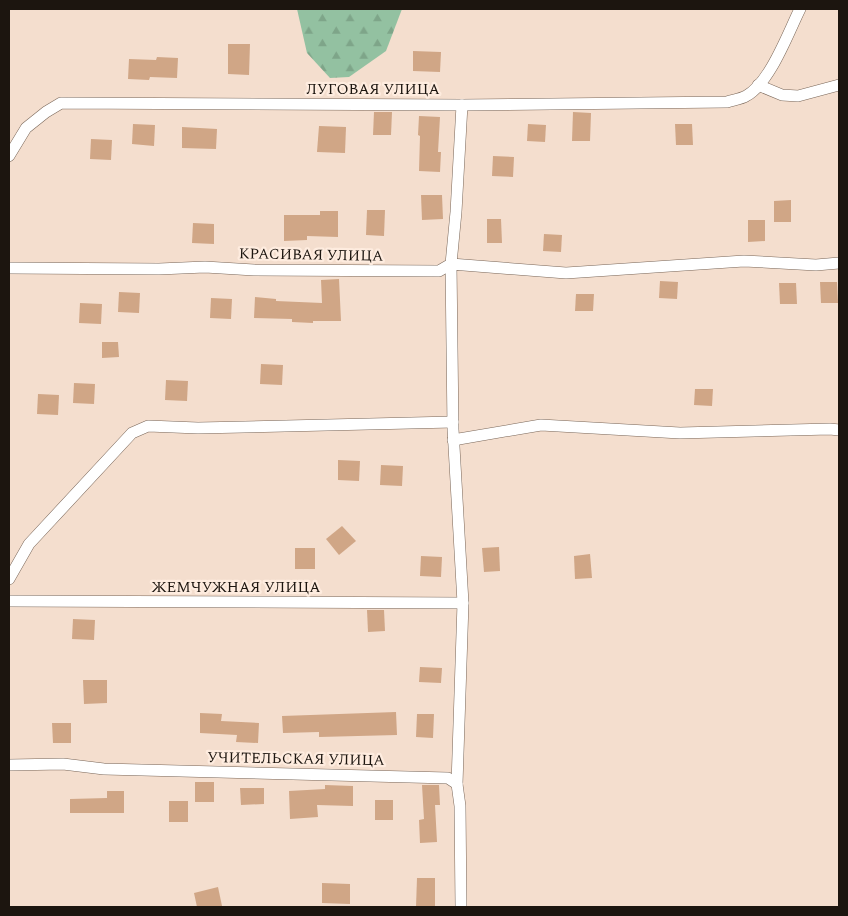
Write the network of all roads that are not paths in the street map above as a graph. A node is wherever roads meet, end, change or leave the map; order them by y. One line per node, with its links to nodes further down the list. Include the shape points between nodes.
1 (800, 9): 2 (street, via 772,66)
2 (758, 85): 3 (street, via 782,96 798,96); 4 (street, ЛУГОВАЯ УЛИЦА, via 747,96 727,102)
3 (839, 85)
4 (462, 105): 5 (street, ЛУГОВАЯ УЛИЦА, via 61,103 26,128); 7 (street)
5 (9, 156)
6 (839, 263): 7 (street, via 744,261 566,273)
7 (451, 264): 8 (street, КРАСИВАЯ УЛИЦА, via 439,271); 9 (street)
8 (9, 268)
9 (453, 422): 11 (street); 12 (street, via 198,428 148,426 132,432 29,544)
10 (839, 430): 11 (street, via 680,433 541,425)
11 (454, 440): 14 (street)
12 (9, 579)
13 (9, 601): 14 (street, ЖЕМЧУЖНАЯ УЛИЦА)
14 (463, 603): 16 (street)
15 (9, 765): 16 (street, УЧИТЕЛЬСКАЯ УЛИЦА, via 64,764 104,770 448,778)
16 (457, 784): 17 (street)
17 (461, 907)

